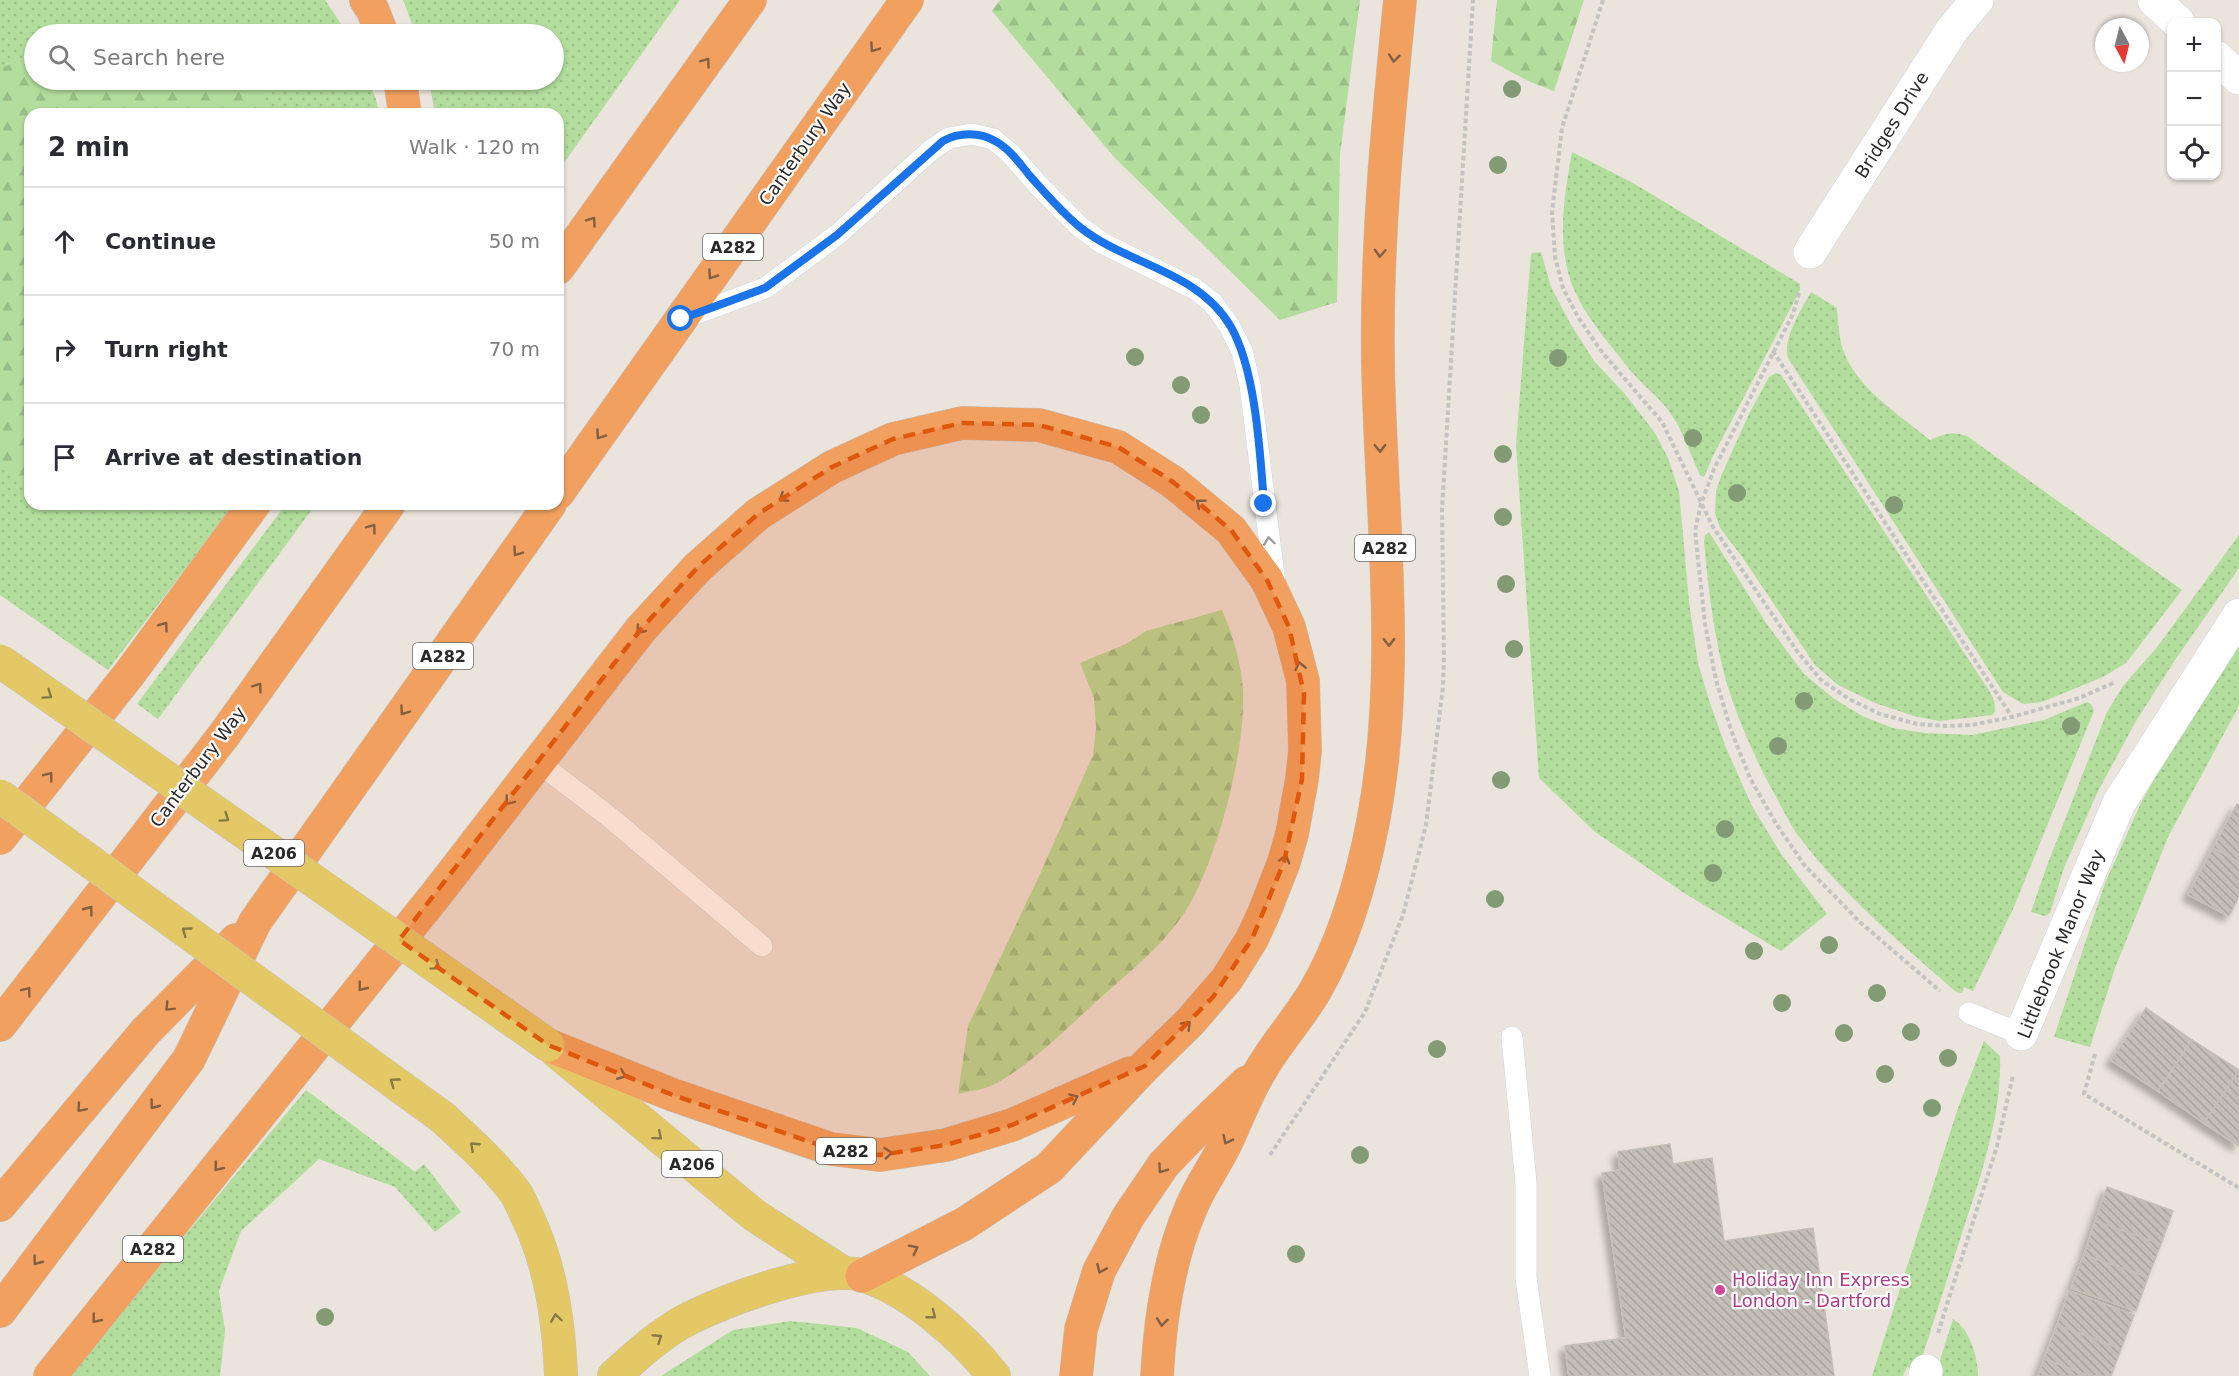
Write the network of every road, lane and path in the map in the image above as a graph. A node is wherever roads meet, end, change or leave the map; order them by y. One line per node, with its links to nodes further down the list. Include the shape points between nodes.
1 (366, 0): 9 (highway)
2 (750, 0): 15 (highway, one-way to 2)
3 (907, 0): 16 (highway, Canterbury Way / A282, one-way to 16)
4 (1400, 0): 40 (highway, A282, one-way to 40, via 1386,144 1378,311 1389,653 1383,761 1373,824 1339,939 1315,990)
5 (1603, 0): 19 (path, via 1562,128 1552,212 1555,257 1563,288 1578,317 1601,351 1662,422)
6 (1977, 0): 14 (street, Bridges Drive, via 1952,30)
7 (2154, 0): 8 (street)
8 (2174, 18)
9 (378, 24)
10 (2221, 61): 11 (street)
11 (2239, 78)
12 (401, 90): 13 (highway)
13 (404, 108)
14 (1810, 252): 17 (path, via 1793,314)
15 (564, 260)
16 (681, 319): 18 (highway, Canterbury Way / A282, one-way to 18); 23 (lane, one-way to 16, via 1250,385 1242,351 1230,327 1213,303 1195,289 1102,243 1079,226 993,140 966,134 943,141 837,235 765,288)
17 (1773, 351): 19 (path, via 1714,469); 27 (path)
18 (564, 485)
19 (1701, 504): 27 (path, via 1797,651 1821,680 1880,714 1917,724 1972,725); 33 (path, via 1695,531 1705,624 1716,680 1750,778 1805,866 1861,924)
20 (250, 510): 30 (highway, one-way to 20, via 130,673)
21 (385, 510): 34 (highway, Canterbury Way, one-way to 21, via 224,735)
22 (546, 510): 31 (highway, A282, one-way to 31)
23 (1277, 599): 28 (highway, A282, one-way to 28, via 1254,559 1224,524 1173,482 1118,447 1039,425 962,423 893,439 832,466 758,514 698,567 641,629); 39 (highway, A282, one-way to 23, via 1227,979 1252,939 1284,862 1302,779 1305,710 1300,664)
24 (2239, 615): 35 (street, Littlebrook Manor Way, via 2119,803)
25 (0, 661): 37 (main road, A206, one-way to 37, bridge)
26 (2116, 682): 27 (path, via 2079,698)
27 (2012, 717)
28 (539, 763): 32 (lane, via 612,819); 46 (highway, A282, one-way to 46)
29 (0, 796): 47 (main road, one-way to 29, bridge, via 552,1293 540,1242 516,1194 481,1153 442,1117)
30 (0, 838)
31 (255, 921): 42 (highway, A282, one-way to 42, via 146,1031); 44 (highway, A282, one-way to 44, via 189,1059)
32 (762, 946)
33 (1969, 1013): 35 (lane)
34 (0, 1025)
35 (2021, 1034): 45 (path, Littlebrook Manor Way, via 1997,1146)
36 (1512, 1036): 52 (lane, via 1526,1184 1526,1278)
37 (548, 1045): 39 (highway, A282, one-way to 39, via 673,1095 831,1149 880,1155 946,1145 1012,1125); 43 (main road, A206, one-way to 43, via 754,1215)
38 (2095, 1054): 41 (path, via 2084,1094)
39 (1145, 1066): 43 (highway, A282, one-way to 39, via 964,1224 1049,1168)
40 (1262, 1068): 50 (highway, A282, one-way to 50, via 1164,1164 1128,1218 1099,1271 1082,1329); 51 (highway, A282, one-way to 51, via 1195,1200 1179,1242 1163,1310)
41 (2239, 1188)
42 (0, 1205)
43 (852, 1274): 48 (main road, one-way to 43, via 651,1343 689,1318 787,1282); 49 (main road, one-way to 49, via 889,1287 920,1306 953,1331)
44 (0, 1311)
45 (1925, 1373)
46 (51, 1376)
47 (561, 1376)
48 (614, 1376)
49 (994, 1376)
50 (1076, 1376)
51 (1157, 1376)
52 (1540, 1376)

